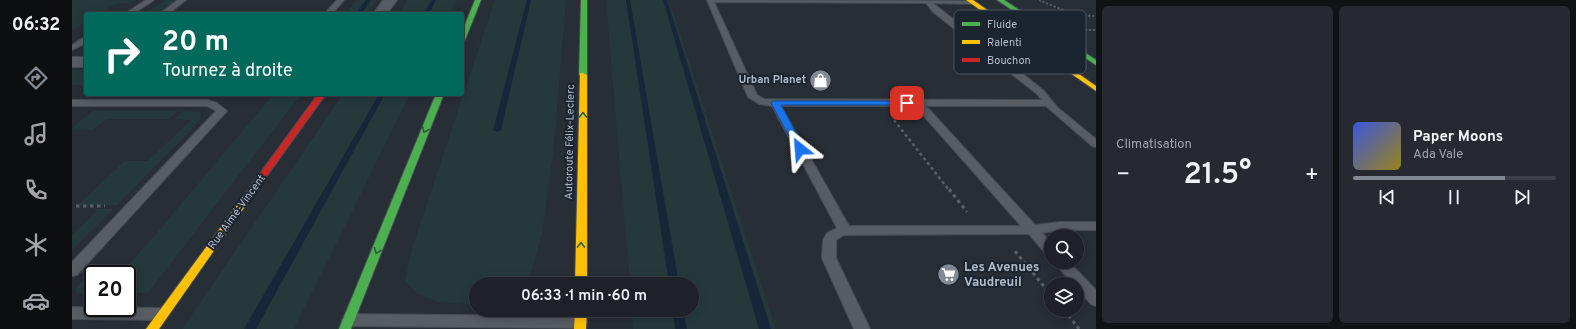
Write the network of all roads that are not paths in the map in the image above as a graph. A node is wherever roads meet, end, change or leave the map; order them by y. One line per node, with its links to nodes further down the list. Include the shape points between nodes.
1 (151, 0): 12 (lane)
2 (184, 0): 13 (lane)
3 (341, 0): 14 (lane)
4 (390, 0): 15 (street)
5 (478, 0): 17 (main road)
6 (584, 0): 40 (main road, Autoroute Félix-Leclerc, one-way to 6)
7 (928, 0): 9 (lane); 16 (lane); 30 (lane, via 710,0 753,97 762,102)
8 (1000, 0): 11 (main road)
9 (971, 1): 10 (main road)
10 (984, 10)
11 (1015, 10)
12 (131, 12)
13 (165, 12)
14 (330, 12)
15 (381, 12)
16 (954, 24)
17 (464, 35)
18 (84, 41): 19 (lane)
19 (72, 48)
20 (1086, 56): 23 (main road)
21 (72, 62): 22 (street)
22 (84, 62)
23 (1096, 63)
24 (1017, 74): 32 (lane, via 1040,92)
25 (1075, 74): 26 (main road)
26 (1096, 89)
27 (321, 96): 43 (main road, Rue Aimé-Vincent)
28 (439, 96): 45 (main road, one-way to 45)
29 (72, 103): 39 (lane, via 208,103 222,111)
30 (775, 103): 31 (lane); 35 (lane)
31 (918, 103): 32 (lane); 36 (lane)
32 (1048, 103): 33 (lane)
33 (1096, 144)
34 (1096, 226): 36 (lane, via 1059,226)
35 (845, 230): 36 (lane); 47 (lane, via 830,237 829,258)
36 (1032, 230): 37 (lane)
37 (1044, 243)
38 (1067, 269): 41 (lane)
39 (72, 271)
40 (581, 277)
41 (1096, 300)
42 (72, 313): 43 (lane)
43 (163, 314): 46 (main road, Rue Aimé-Vincent)
44 (580, 320): 45 (lane)
45 (347, 325)
46 (152, 329)
47 (862, 329)

